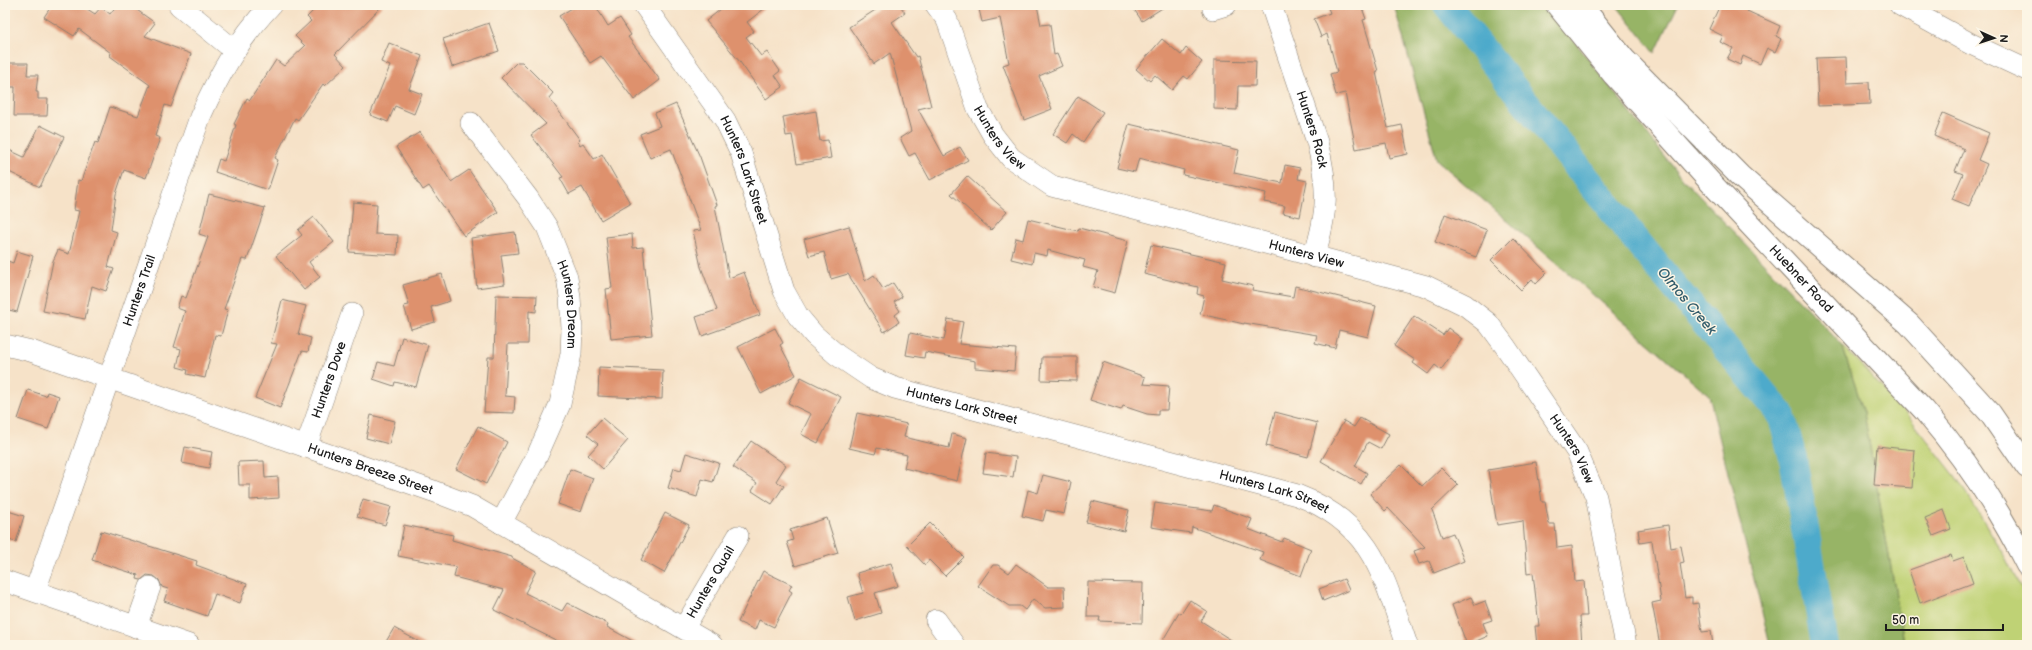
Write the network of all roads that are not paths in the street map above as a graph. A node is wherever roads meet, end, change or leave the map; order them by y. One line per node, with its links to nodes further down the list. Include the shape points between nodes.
1 (179, 5): 9 (street)
2 (271, 5): 9 (street, Hunters Trail)
3 (644, 5): 30 (street, Hunters Lark Street, via 725,120 741,153 784,291 798,316 814,335 837,355 870,378 896,388 1311,500 1336,515 1358,535 1376,559)
4 (936, 5): 12 (street, Hunters View, via 947,20 978,109 993,135 1011,158 1031,172 1052,186 1066,191)
5 (1271, 5): 12 (street, Hunters Rock, via 1323,164 1326,213)
6 (1557, 5): 20 (main road, Huebner Road, via 1614,75 1952,443 1998,510)
7 (1581, 5): 17 (main road, via 1624,59 1740,176 1910,324 1990,413)
8 (1900, 5): 10 (street, via 1971,44)
9 (234, 50): 15 (street, Hunters Trail, via 216,80 200,117)
10 (2027, 70)
11 (471, 123): 18 (street, Hunters Dream, via 547,227 567,277 570,297 570,354 560,404 537,456)
12 (1314, 257): 31 (street, Hunters View, via 1440,291 1465,305 1488,323 1577,452 1596,497)
13 (352, 314): 16 (street, Hunters Dove)
14 (5, 345): 15 (street, Hunters Breeze Street, via 31,351)
15 (108, 378): 16 (street, Hunters Breeze Street); 23 (street, Hunters Trail)
16 (306, 447): 18 (street, Hunters Breeze Street, via 472,506)
17 (2027, 467)
18 (501, 523): 26 (street, Hunters Breeze Street)
19 (738, 536): 26 (street, Hunters Quail)
20 (2027, 565)
21 (5, 581): 23 (street)
22 (150, 588): 25 (street)
23 (35, 592): 25 (street)
24 (936, 620): 29 (street)
25 (136, 626): 27 (street)
26 (684, 628): 28 (street, Hunters Breeze Street)
27 (189, 645)
28 (712, 645)
29 (954, 645)
30 (1407, 645)
31 (1626, 645)

